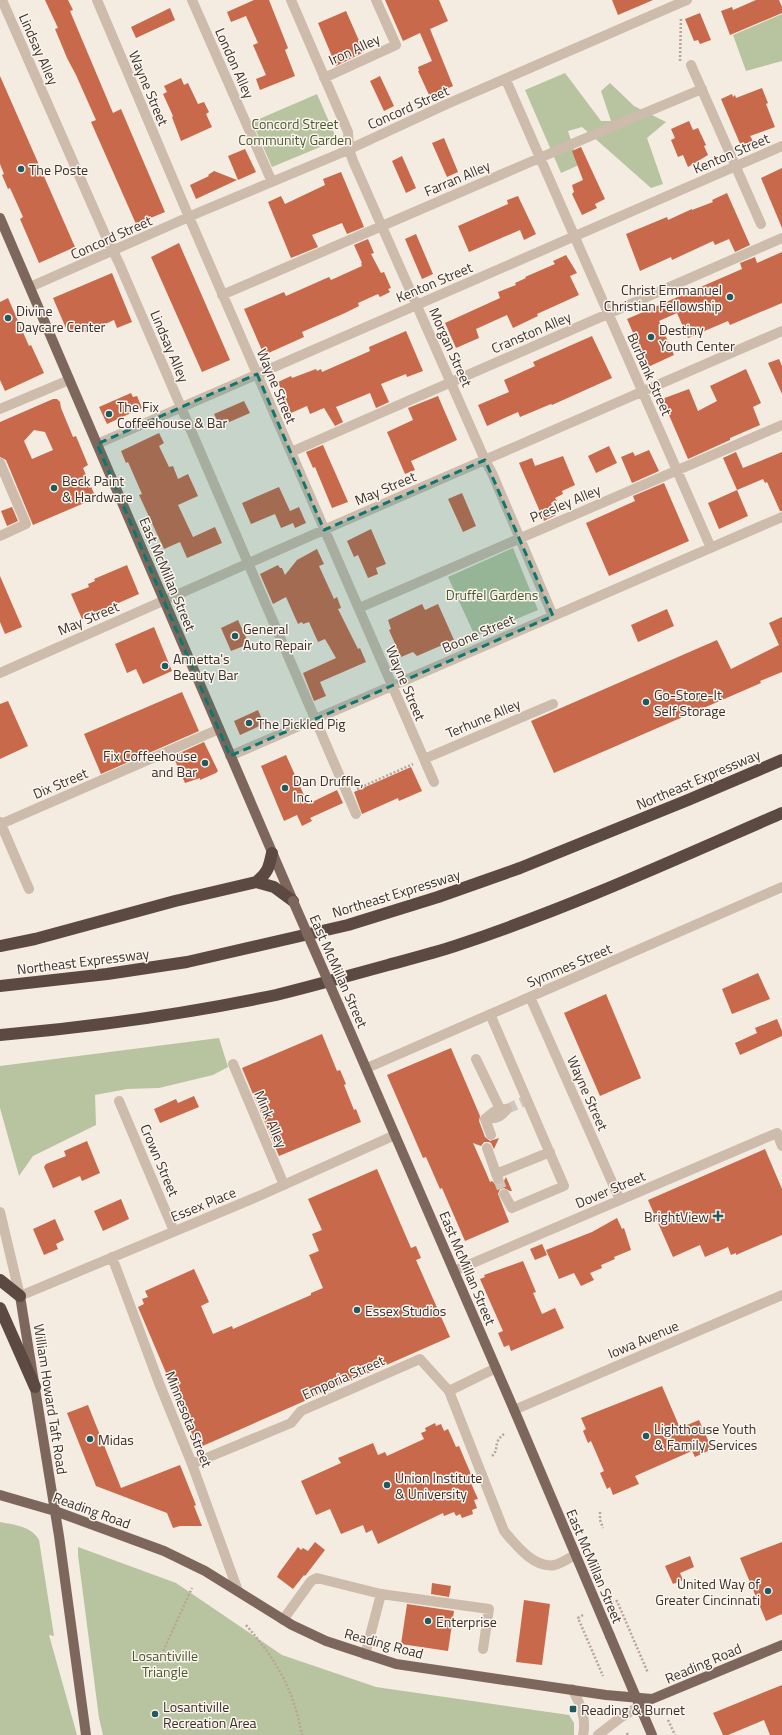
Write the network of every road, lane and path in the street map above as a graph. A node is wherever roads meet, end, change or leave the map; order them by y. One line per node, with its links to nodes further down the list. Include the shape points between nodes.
1 (2, 0): 24 (street, Lindsay Alley)
2 (97, 0): 18 (street, Wayne Street)
3 (192, 0): 17 (street, London Alley)
4 (291, 0): 10 (street, Morgan Street)
5 (376, 0): 10 (street, Iron Alley, via 396,46)
6 (687, 0): 11 (street, Concord Street)
7 (681, 17): 8 (path)
8 (680, 62)
9 (691, 65): 12 (street)
10 (324, 78): 14 (street, Morgan Street, via 348,132)
11 (506, 80): 14 (street, Concord Street); 15 (street, Burbank Street)
12 (702, 89): 15 (street, Farran Alley); 16 (street)
13 (782, 146): 16 (street, Kenton Street)
14 (349, 149): 17 (street, Concord Street); 21 (street, Morgan Street)
15 (539, 158): 21 (street, Farran Alley); 22 (street, Burbank Street)
16 (736, 166): 20 (street); 22 (street, Kenton Street)
17 (272, 182): 18 (street, Concord Street)
18 (189, 217): 24 (street, Concord Street); 26 (street, Wayne Street)
19 (0, 218): 25 (main road, East McMillan Street)
20 (761, 224)
21 (382, 226): 26 (street, Farran Alley); 27 (street, Morgan Street)
22 (574, 237): 27 (street, Kenton Street); 28 (street, Burbank Street)
23 (782, 238): 28 (street, Cranston Alley)
24 (114, 251): 25 (street, Concord Street); 34 (street, Lindsay Alley)
25 (30, 287): 31 (main road, East McMillan Street)
26 (222, 295): 30 (street, Wayne Street)
27 (417, 305): 30 (street, Kenton Street); 32 (street, Morgan Street)
28 (608, 314): 32 (street, Cranston Alley); 33 (street, Burbank Street)
29 (782, 331): 33 (street, May Street)
30 (257, 374): 34 (street, Kenton Street); 38 (street, Wayne Street)
31 (69, 380): 35 (street); 37 (main road, East McMillan Street)
32 (451, 382): 38 (street, Cranston Alley); 39 (street, Morgan Street)
33 (642, 392): 39 (street, May Street); 41 (street, Burbank Street)
34 (182, 407): 37 (street, Kenton Street); 47 (street, Lindsay Alley)
35 (0, 410)
36 (782, 425): 41 (street, Presley Alley)
37 (97, 444): 48 (main road, East McMillan Street)
38 (291, 452): 43 (street, Wayne Street)
39 (485, 460): 43 (street, May Street); 45 (street, Morgan Street)
40 (0, 463): 44 (street, via 26,524)
41 (676, 471): 45 (street, Presley Alley); 46 (street, Burbank Street)
42 (782, 517): 46 (street, Boone Street)
43 (324, 530): 47 (street, May Street); 49 (street, Wayne Street)
44 (0, 536)
45 (520, 538): 49 (street, Presley Alley); 50 (street, Morgan Street)
46 (711, 548): 50 (street, Boone Street)
47 (249, 563): 48 (street, May Street); 54 (street, Lindsay Alley)
48 (164, 600): 51 (street, May Street); 55 (main road, East McMillan Street)
49 (359, 608): 52 (street, Wayne Street)
50 (553, 616): 52 (street, Boone Street)
51 (0, 673)
52 (392, 686): 54 (street, Boone Street); 57 (street, Wayne Street)
53 (553, 704): 57 (street, Terhune Alley)
54 (315, 719): 56 (street, Boone Street); 63 (street, Lindsay Alley)
55 (219, 729): 56 (main road, East McMillan Street); 64 (street, Dix Street)
56 (230, 756): 65 (main road, East McMillan Street)
57 (424, 759): 60 (street, Wayne Street)
58 (782, 760): 71 (highway, Northeast Expressway, via 520,868 348,925 187,962)
59 (413, 764): 61 (path)
60 (434, 782)
61 (353, 790)
62 (782, 813): 74 (highway, via 528,920 453,946 355,974 278,994 201,1009 122,1022)
63 (356, 814)
64 (0, 823): 68 (street)
65 (272, 853): 66 (highway, via 268,869); 69 (main road, East McMillan Street)
66 (256, 882): 69 (highway, via 274,887); 70 (highway)
67 (782, 887): 72 (street, Symmes Street)
68 (29, 889)
69 (293, 901): 77 (main road, East McMillan Street, bridge)
70 (0, 946)
71 (0, 986)
72 (530, 997): 73 (street, Symmes Street); 86 (street, Wayne Street)
73 (490, 1014): 77 (street, Symmes Street); 83 (street)
74 (0, 1035)
75 (476, 1059): 80 (street, via 500,1109 507,1109 502,1115 485,1119)
76 (232, 1064): 84 (street, Mink Alley)
77 (366, 1068): 79 (main road, East McMillan Street)
78 (119, 1100): 88 (street, Crown Street)
79 (395, 1135): 84 (street, Essex Place); 90 (main road, East McMillan Street)
80 (491, 1135)
81 (782, 1146): 86 (street, Dover Street, via 777,1133)
82 (487, 1148): 83 (street, via 497,1176)
83 (550, 1152): 85 (street, via 564,1186 512,1208)
84 (284, 1185): 88 (street, Essex Place)
85 (504, 1194)
86 (620, 1200): 90 (street, Dover Street)
87 (0, 1212): 93 (street, William Howard Taft Road)
88 (174, 1231): 89 (street, Essex Place)
89 (112, 1257): 93 (street, Essex Place); 101 (street, Minnesota Street)
90 (454, 1271): 95 (main road, East McMillan Street)
91 (0, 1280): 93 (highway)
92 (782, 1295): 98 (street, Iowa Avenue)
93 (20, 1296): 96 (main road, William Howard Taft Road)
94 (0, 1308): 96 (highway)
95 (496, 1368): 97 (street); 98 (main road, East McMillan Street)
96 (34, 1386): 103 (main road, William Howard Taft Road)
97 (449, 1391): 101 (street, Emporia Street, via 420,1359 301,1411 291,1423); 106 (street, via 504,1531 534,1561 553,1565)
98 (514, 1410): 106 (main road, East McMillan Street)
99 (504, 1434): 100 (path, via 497,1440)
100 (492, 1456)
101 (192, 1464): 108 (street, Minnesota Street)
102 (0, 1495): 103 (main road, Reading Road)
103 (55, 1511): 108 (main road, Reading Road, via 164,1550); 123 (main road, William Howard Taft Road)
104 (600, 1512): 105 (path)
105 (603, 1528)
106 (576, 1555): 127 (main road, East McMillan Street, bridge)
107 (192, 1588): 117 (path)
108 (238, 1591): 112 (main road, Reading Road)
109 (381, 1594): 112 (street, via 317,1578 311,1581); 115 (street, via 489,1609); 116 (street)
110 (612, 1603): 118 (path, via 617,1601)
111 (583, 1615): 119 (path, via 578,1618)
112 (283, 1620): 116 (main road, Reading Road, via 326,1642)
113 (246, 1625): 124 (path, via 267,1649 281,1672 289,1688)
114 (782, 1644): 121 (main road, Reading Road)
115 (483, 1649)
116 (365, 1655): 120 (main road, Reading Road, via 396,1664)
117 (160, 1658)
118 (648, 1674)
119 (603, 1676)
120 (572, 1688): 121 (main road, Reading Road, via 606,1695); 125 (street, via 583,1714)
121 (652, 1699): 126 (street)
122 (668, 1720): 128 (path)
123 (86, 1735)
124 (302, 1735)
125 (583, 1735)
126 (598, 1735)
127 (652, 1735)
128 (675, 1735)

